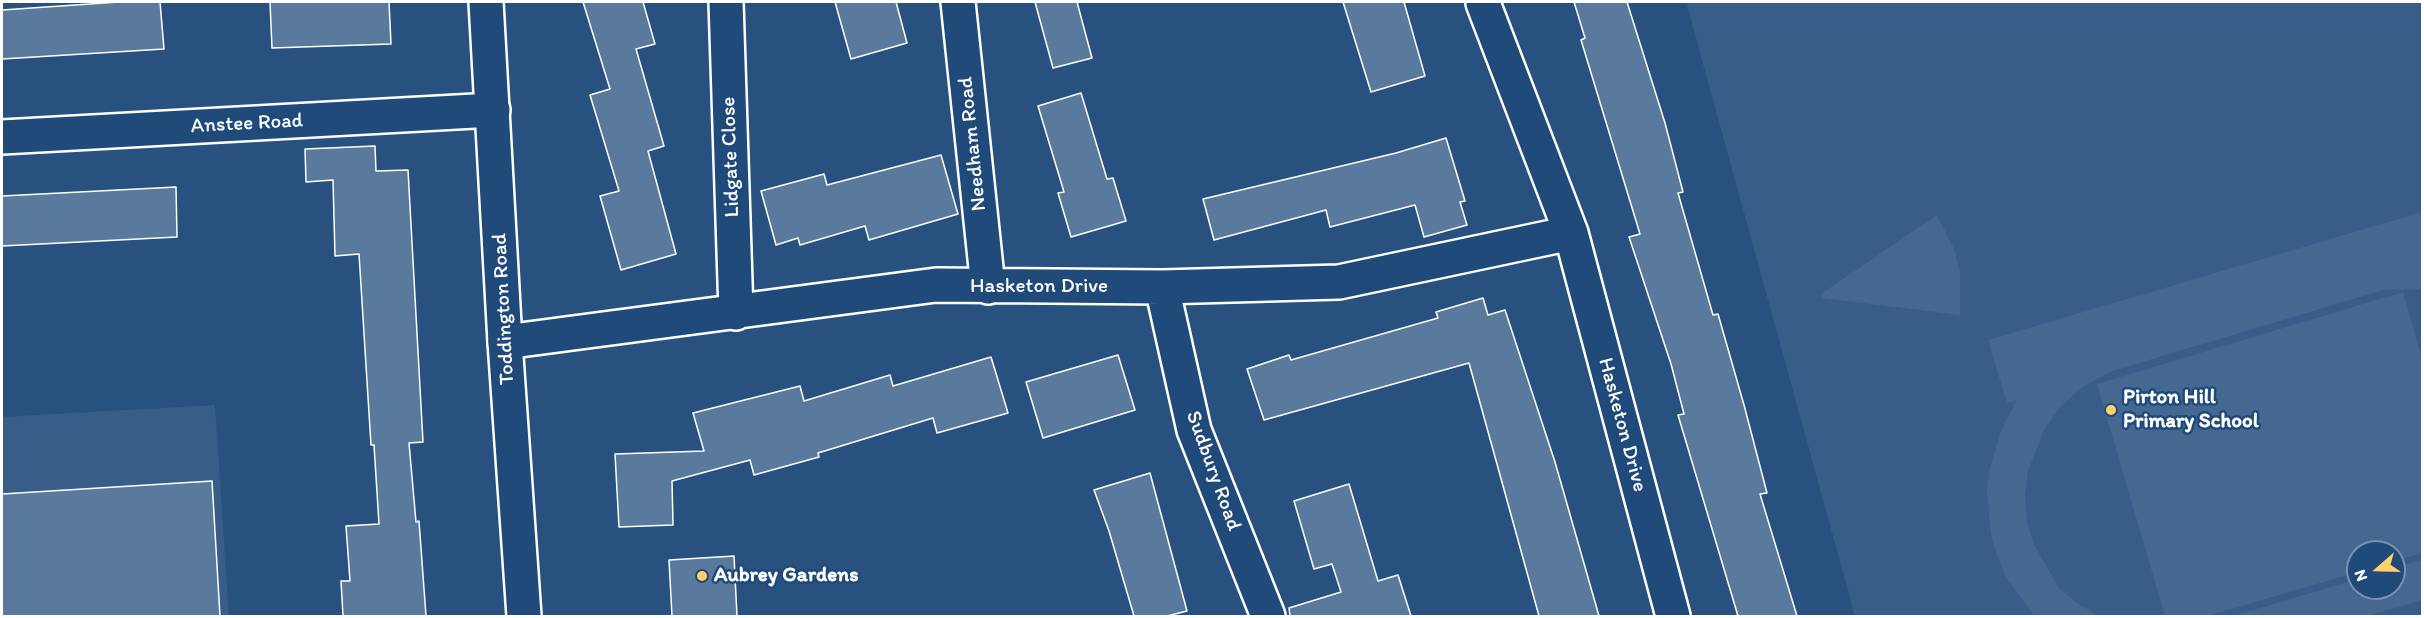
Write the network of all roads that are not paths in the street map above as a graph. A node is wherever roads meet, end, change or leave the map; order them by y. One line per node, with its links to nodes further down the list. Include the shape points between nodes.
1 (486, 2): 5 (street, Toddington Road)
2 (726, 2): 10 (street, Lidgate Close)
3 (958, 2): 8 (street, Needham Road)
4 (1484, 3): 7 (street, Hasketon Drive)
5 (493, 110): 6 (street, Anstee Road); 11 (street, Toddington Road)
6 (2, 137)
7 (1571, 233): 9 (street, Hasketon Drive, via 1339,282); 14 (street, Hasketon Drive)
8 (988, 287): 9 (street, Hasketon Drive); 10 (street, Hasketon Drive, via 936,285)
9 (1162, 287): 13 (street, Sudbury Road, via 1194,430)
10 (736, 313): 11 (street, Hasketon Drive)
11 (505, 342): 12 (street, Toddington Road)
12 (524, 616)
13 (1268, 616)
14 (1673, 616)

